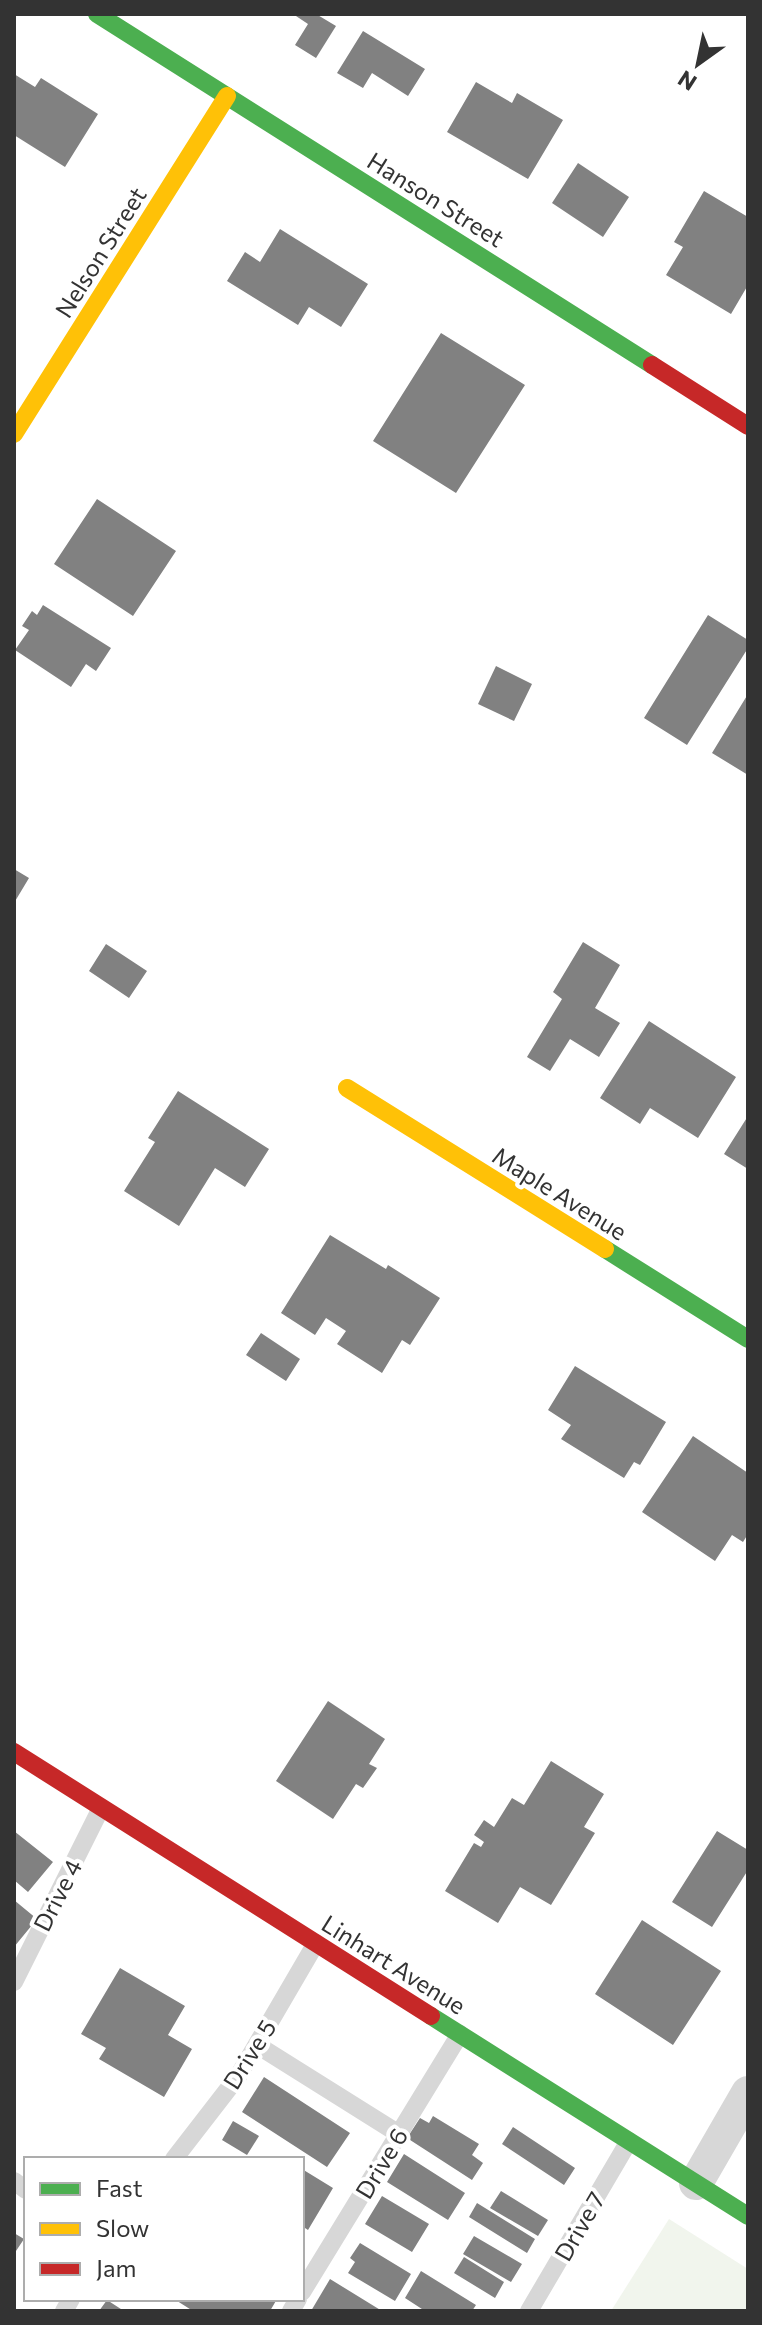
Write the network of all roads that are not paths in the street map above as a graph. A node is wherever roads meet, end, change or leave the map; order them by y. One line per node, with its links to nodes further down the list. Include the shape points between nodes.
1 (97, 14): 2 (street, Hanson Street)
2 (227, 96): 3 (street, Hanson Street); 4 (street, Nelson Street)
3 (748, 426)
4 (14, 434)
5 (347, 1088): 6 (street, Maple Avenue)
6 (748, 1339)
7 (15, 1757): 8 (street, Linhart Avenue)
8 (101, 1808): 9 (street, Linhart Avenue); 10 (lane, Drive 4)
9 (316, 1943): 11 (street, Linhart Avenue); 12 (lane, Drive 5)
10 (14, 1982)
11 (460, 2034): 14 (lane, Drive 6); 15 (street, Linhart Avenue)
12 (257, 2045): 14 (lane); 16 (lane, Drive 5)
13 (748, 2093): 17 (street)
14 (399, 2134): 19 (lane, Drive 6)
15 (629, 2141): 17 (street, Linhart Avenue); 20 (lane, Drive 7)
16 (176, 2157)
17 (696, 2183): 18 (street, Linhart Avenue)
18 (748, 2216)
19 (304, 2289)
20 (529, 2311)

